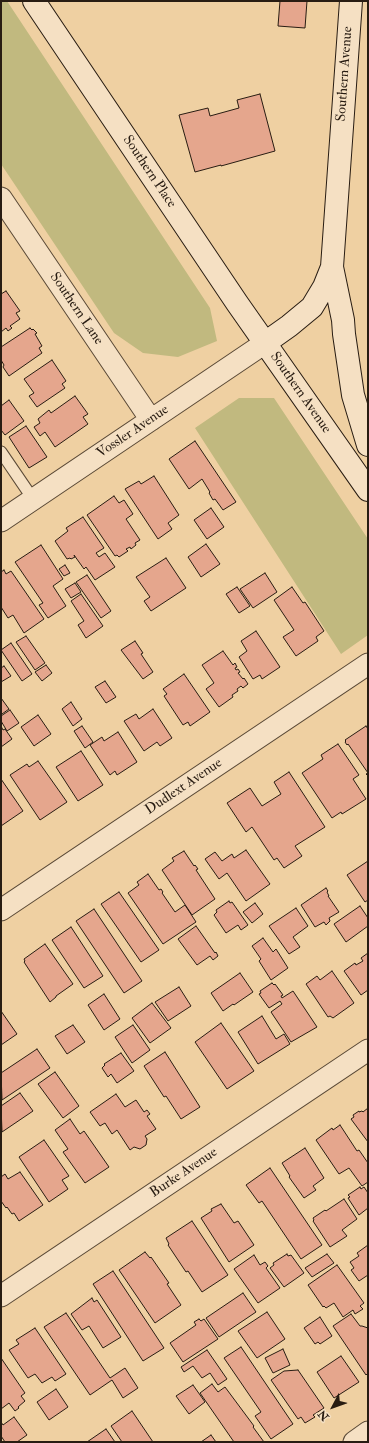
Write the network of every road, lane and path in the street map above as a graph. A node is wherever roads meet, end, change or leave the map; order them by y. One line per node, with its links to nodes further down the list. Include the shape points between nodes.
1 (34, 1): 5 (street, Southern Place)
2 (351, 1): 4 (street, Southern Avenue)
3 (1, 198): 6 (street, Southern Lane)
4 (332, 267): 5 (street, Southern Avenue, via 312,307); 7 (street, Southern Avenue, via 343,320 353,395)
5 (265, 343): 6 (street, Vossler Avenue); 9 (street, Southern Avenue)
6 (151, 420): 10 (street, Vossler Avenue)
7 (368, 445)
8 (1, 452): 10 (lane)
9 (368, 490)
10 (33, 499): 11 (street, Vossler Avenue)
11 (1, 521)
12 (368, 664): 13 (street, Dudlext Avenue)
13 (1, 910)
14 (368, 1050): 15 (street, Burke Avenue)
15 (1, 1296)
16 (368, 1432): 17 (street)
17 (354, 1442)

